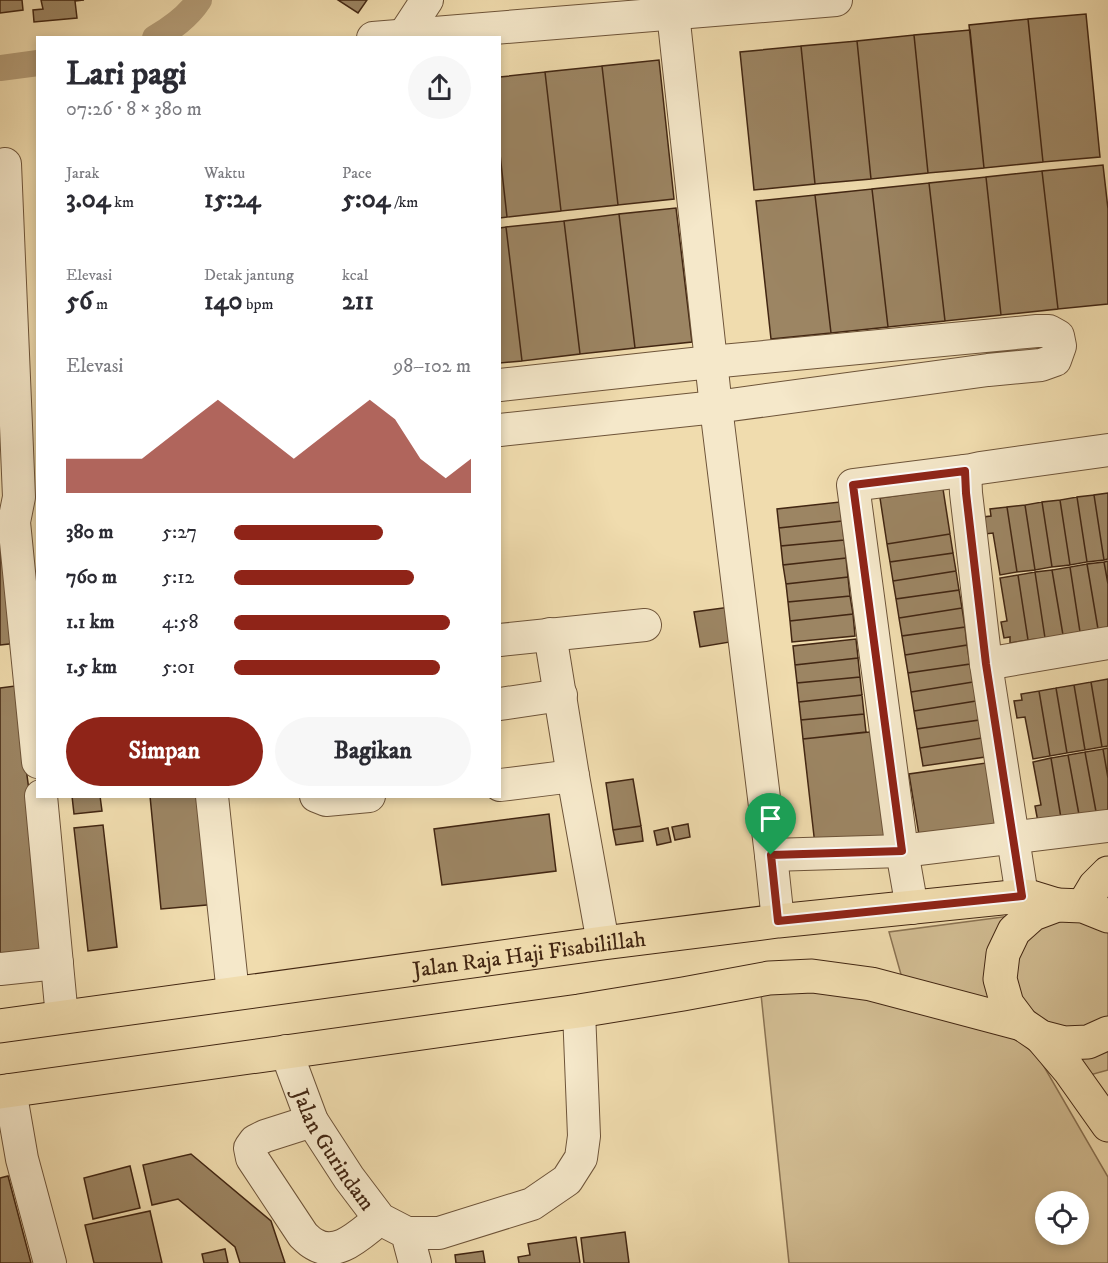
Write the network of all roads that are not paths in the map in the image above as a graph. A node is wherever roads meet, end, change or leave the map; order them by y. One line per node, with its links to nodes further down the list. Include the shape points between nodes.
1 (427, 0): 4 (street)
2 (836, 0): 3 (street)
3 (673, 13): 4 (street); 7 (street)
4 (404, 35): 5 (street)
5 (394, 36)
6 (5, 164): 13 (street)
7 (711, 362): 8 (street); 9 (street); 9 (street, via 1037,331 1058,336 1060,346 1055,360 1041,365)
8 (501, 385)
9 (716, 406): 10 (street); 32 (street)
10 (501, 430)
11 (1108, 450): 12 (street)
12 (965, 471): 19 (street); 31 (street, via 853,485)
13 (28, 488): 18 (street, via 14,522)
14 (645, 625): 15 (street)
15 (550, 634): 16 (street); 20 (street)
16 (501, 640)
17 (1108, 643): 19 (street)
18 (13, 655): 22 (street)
19 (986, 664): 30 (street)
20 (561, 695): 21 (street); 23 (street)
21 (501, 704)
22 (36, 753)
23 (573, 776): 24 (street); 38 (street)
24 (501, 785)
25 (41, 798): 39 (street)
26 (212, 798): 41 (street)
27 (321, 798): 28 (street)
28 (348, 798)
29 (1108, 826): 30 (street)
30 (1013, 838): 31 (street); 34 (street)
31 (902, 851): 32 (street); 35 (street)
32 (771, 855): 37 (street)
33 (1108, 873): 36 (main road, via 1095,886)
34 (1022, 896): 35 (main road, Jalan Raja Haji Fisabilillah); 36 (main road, Jalan Raja Haji Fisabilillah)
35 (912, 908): 37 (main road, Jalan Raja Haji Fisabilillah)
36 (1083, 909): 45 (main road, via 1033,914 1014,931 1003,954 1000,979 1007,1004)
37 (778, 921): 38 (main road, Jalan Raja Haji Fisabilillah)
38 (603, 943): 41 (main road, Jalan Raja Haji Fisabilillah)
39 (57, 963): 40 (street); 43 (street)
40 (0, 969)
41 (232, 994): 43 (main road, Jalan Raja Haji Fisabilillah)
42 (579, 1011): 45 (main road, via 769,978 812,976 871,984); 47 (main road); 51 (street, via 584,1136 581,1158 567,1180 532,1204 439,1233)
43 (62, 1017): 44 (main road, Jalan Raja Haji Fisabilillah)
44 (0, 1026)
45 (1031, 1031): 46 (main road, via 1064,1043 1088,1042); 50 (main road, via 1068,1070)
46 (1108, 1033)
47 (286, 1051): 48 (main road); 49 (street, Jalan Gurindam)
48 (5, 1091): 52 (street)
49 (312, 1121): 51 (street, Jalan Gurindam, via 349,1178); 51 (street, via 265,1136 250,1148 252,1158 303,1235 314,1245 327,1249 343,1247)
50 (1108, 1125)
51 (394, 1226): 53 (street, Jalan Gurindam)
52 (50, 1263)
53 (415, 1263)

